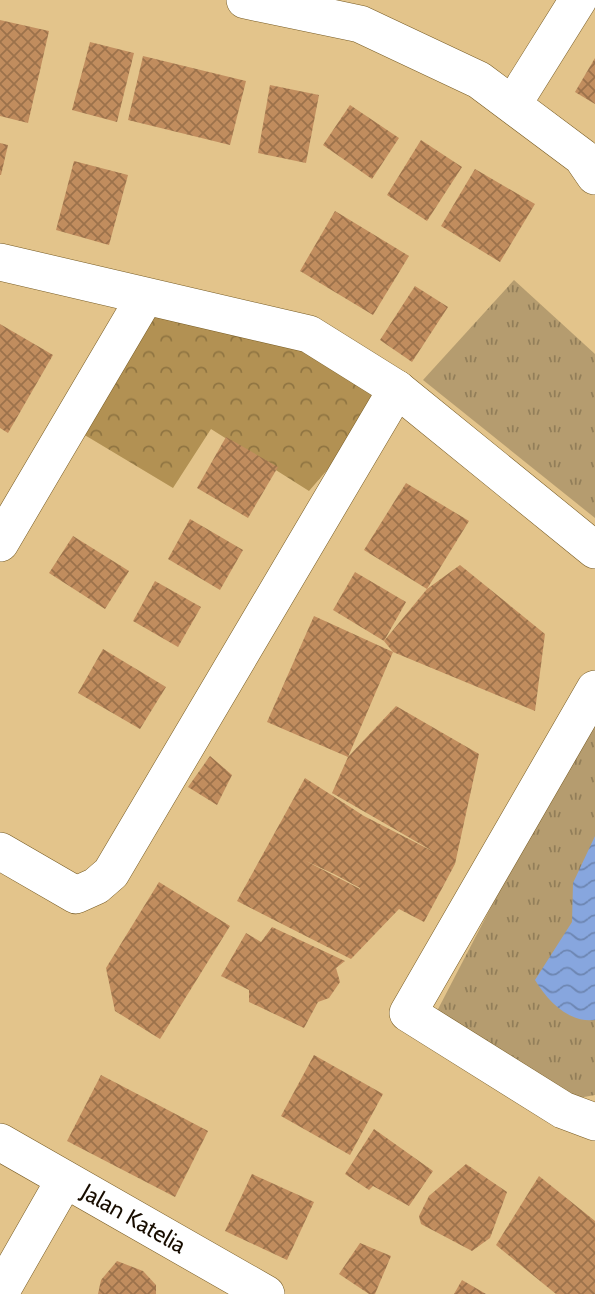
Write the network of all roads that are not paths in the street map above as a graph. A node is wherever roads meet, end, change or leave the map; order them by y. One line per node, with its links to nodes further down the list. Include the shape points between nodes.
1 (245, 0): 3 (street, via 360,24 478,80)
2 (578, 0): 3 (street)
3 (513, 104): 4 (street, via 582,157)
4 (595, 176)
5 (0, 262): 6 (street)
6 (145, 297): 7 (street, via 309,334); 8 (street)
7 (397, 389): 9 (street); 11 (street, via 111,873 76,895)
8 (0, 543)
9 (595, 550)
10 (595, 689): 12 (street, via 408,1013 563,1110)
11 (0, 851)
12 (595, 1122)
13 (0, 1142): 14 (street, Jalan Katelia)
14 (64, 1181): 15 (street, Jalan Katelia); 16 (street)
15 (214, 1281): 17 (street, Jalan Katelia)
16 (0, 1293)
17 (266, 1294)

